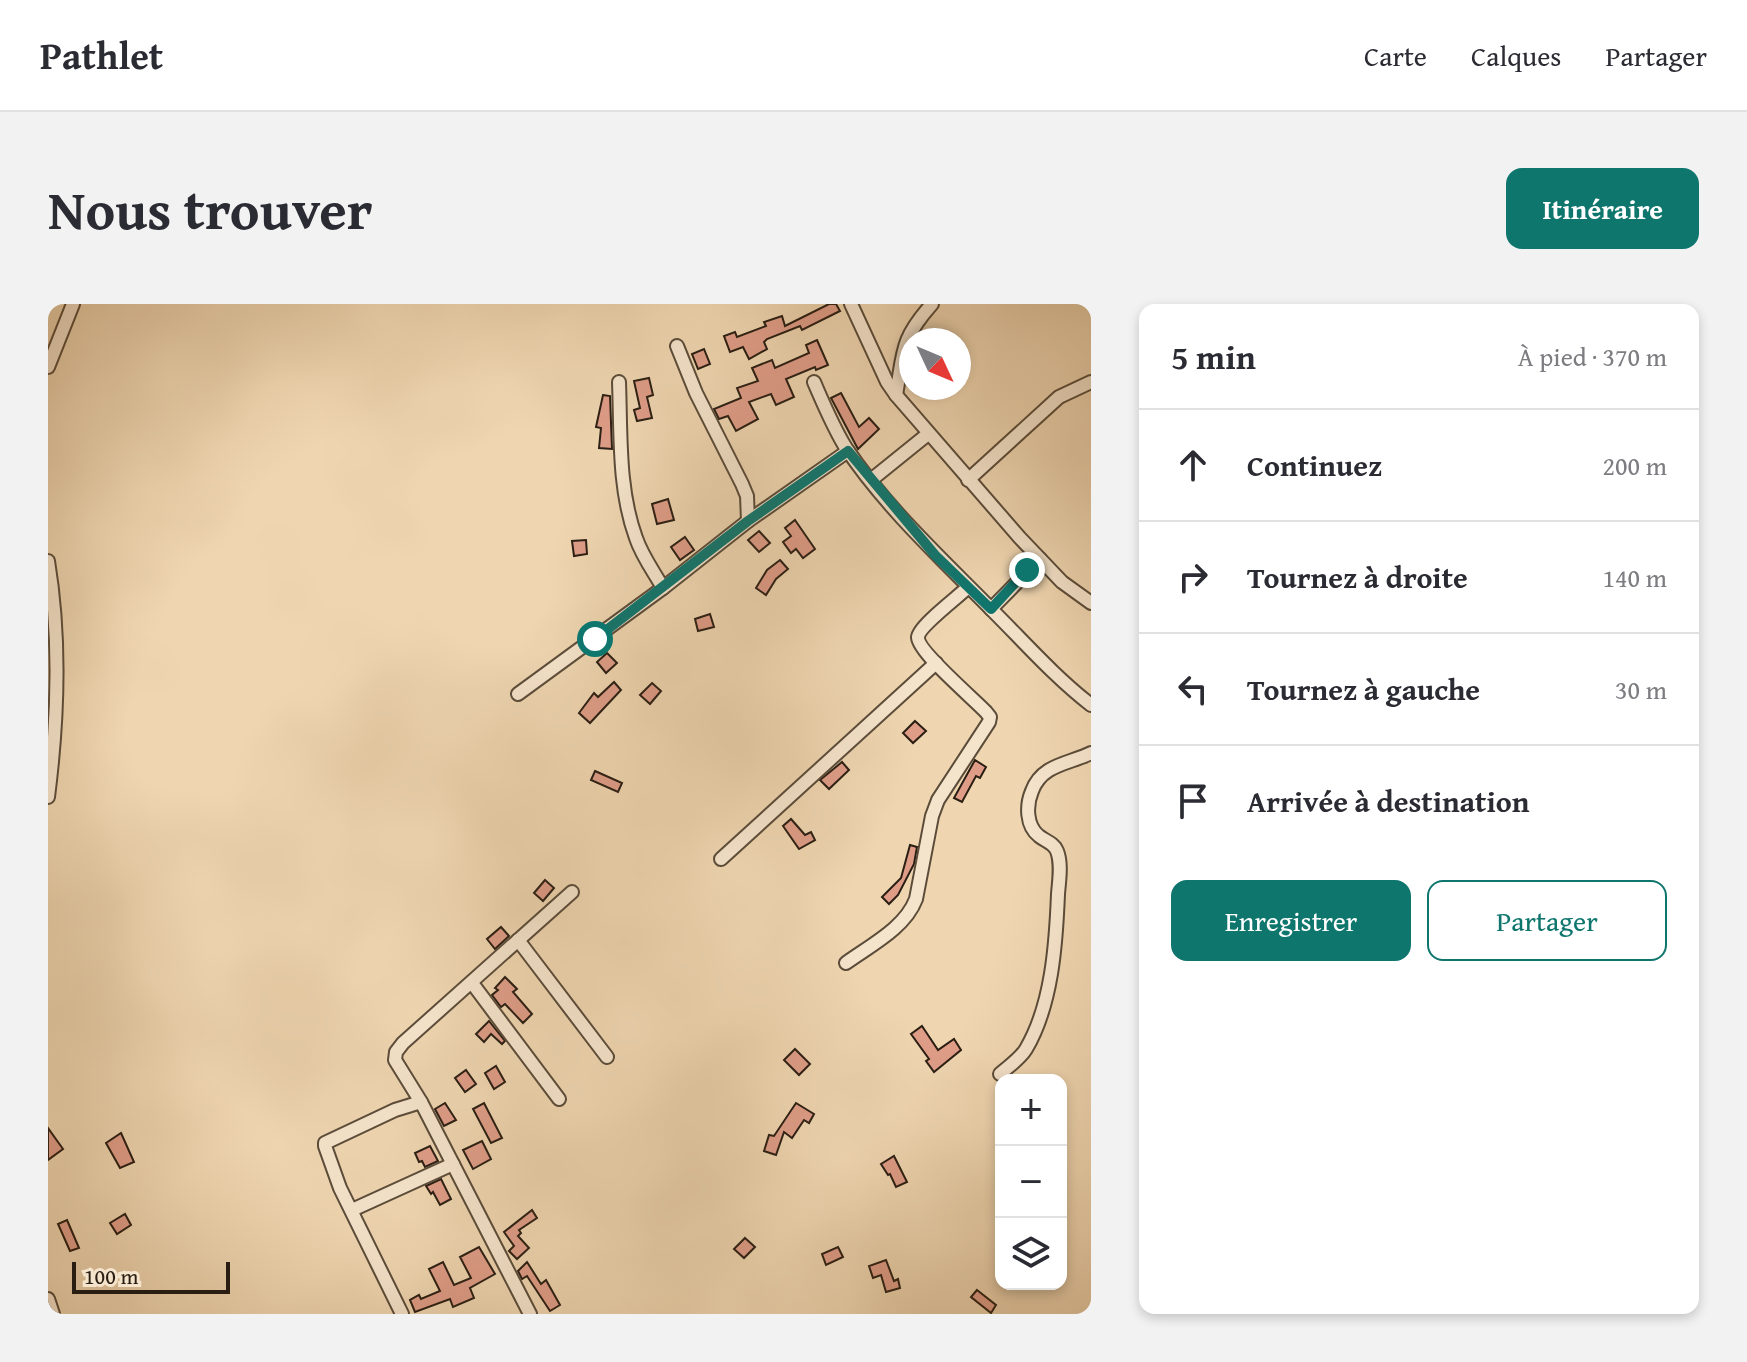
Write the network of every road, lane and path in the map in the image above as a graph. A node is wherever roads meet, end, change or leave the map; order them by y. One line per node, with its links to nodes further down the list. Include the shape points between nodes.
1 (73, 304): 5 (street)
2 (851, 304): 9 (street)
3 (932, 304): 9 (street, via 907,335)
4 (677, 346): 14 (street, via 747,496)
5 (48, 367)
6 (619, 382): 17 (street, via 631,524)
7 (814, 382): 11 (street)
8 (1091, 382): 13 (street, via 1059,397)
9 (896, 395): 10 (street)
10 (928, 434): 12 (street); 13 (street)
11 (848, 451): 12 (street); 14 (street)
12 (871, 480): 18 (street)
13 (968, 480): 15 (street)
14 (748, 521): 17 (street)
15 (1040, 559): 19 (street); 20 (street)
16 (48, 561): 25 (street, via 57,643)
17 (663, 588): 22 (street)
18 (967, 588): 20 (street); 21 (street, via 918,635)
19 (1091, 603)
20 (991, 609): 23 (street, via 1042,664)
21 (936, 663): 26 (street); 29 (street, via 986,712 989,722 938,800 911,911)
22 (518, 694)
23 (1091, 705)
24 (1091, 753): 32 (street, via 1051,768 1031,792 1032,829 1057,851 1056,951 1029,1042)
25 (48, 797)
26 (721, 859)
27 (572, 892): 28 (street)
28 (518, 940): 30 (street); 31 (street)
29 (846, 963)
30 (472, 983): 33 (street); 34 (street, via 396,1052 395,1060)
31 (607, 1057)
32 (1000, 1074)
33 (559, 1099)
34 (421, 1102): 35 (street); 36 (street, via 325,1143)
35 (453, 1164): 36 (street); 40 (street)
36 (352, 1210): 39 (street)
37 (48, 1299): 38 (street)
38 (53, 1314)
39 (402, 1314)
40 (530, 1314)

